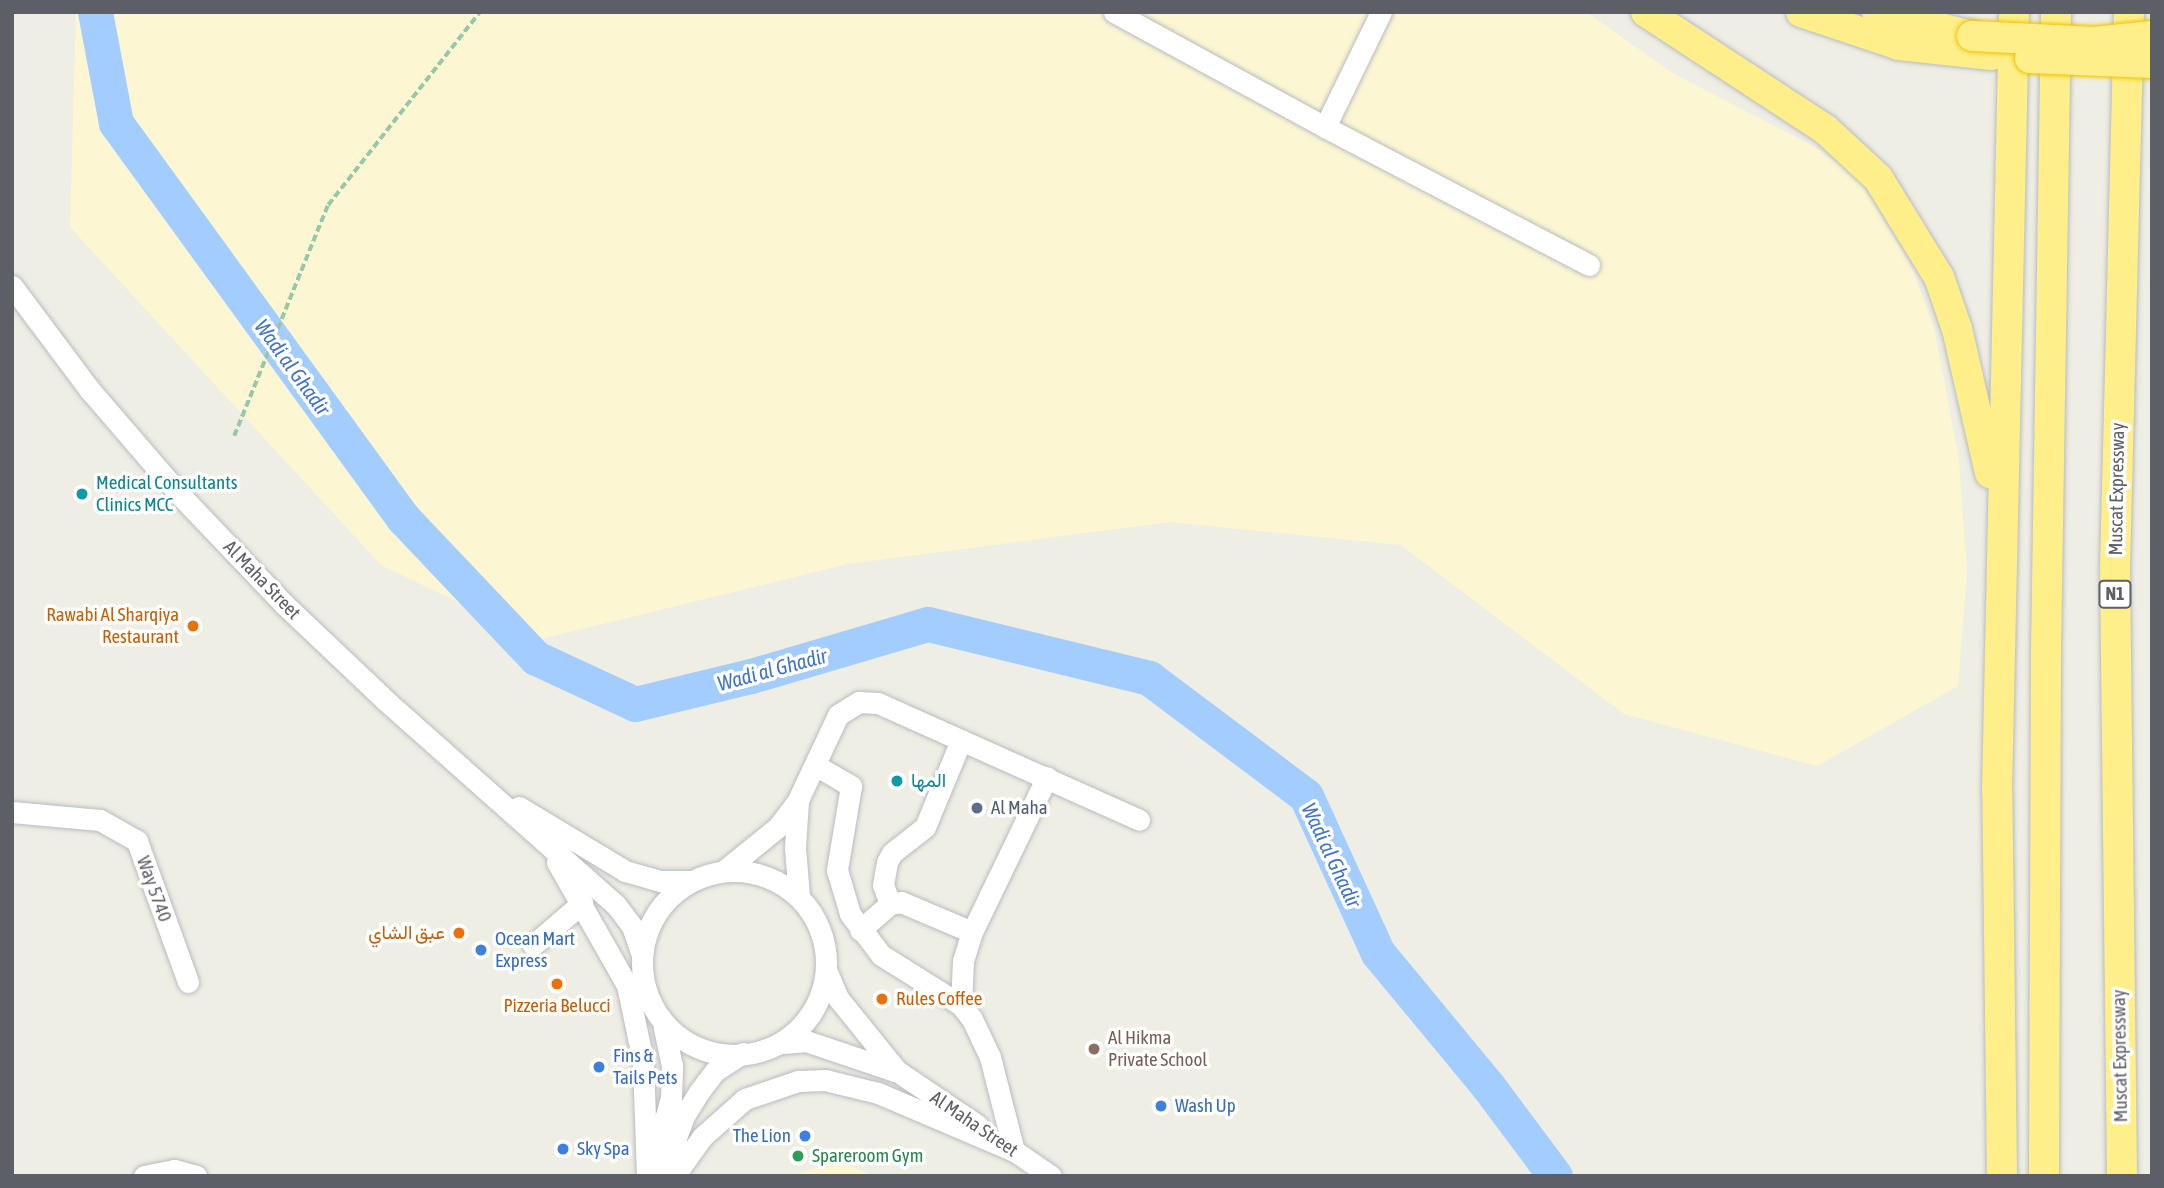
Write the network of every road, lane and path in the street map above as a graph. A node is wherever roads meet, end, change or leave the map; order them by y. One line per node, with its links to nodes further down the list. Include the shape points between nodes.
1 (480, 12): 16 (path, via 328,205)
2 (1114, 12): 13 (street)
3 (1381, 12): 13 (street)
4 (1646, 12): 17 (highway, via 1825,129 1878,178 1939,277 1957,329)
5 (1801, 12): 11 (highway, via 1899,45)
6 (1877, 12): 11 (highway)
7 (2014, 12): 17 (highway)
8 (2056, 12): 50 (highway, via 2045,664)
9 (2129, 12): 51 (highway, Muscat Expressway / N1, via 2115,568)
10 (2152, 36): 11 (highway, bridge)
11 (1982, 45): 12 (highway, bridge, via 2105,64)
12 (2152, 63)
13 (1325, 127): 14 (street)
14 (1589, 265)
15 (12, 286): 21 (street, Al Maha Street, via 89,389 182,497 285,605)
16 (234, 436)
17 (2001, 521): 49 (highway, via 1997,792)
18 (961, 740): 19 (street, via 878,703 859,702 838,715); 20 (street); 30 (street, via 925,827 891,853 887,862 883,885)
19 (815, 765): 22 (street); 31 (street, via 851,786 837,870 840,890)
20 (1047, 777): 24 (street); 32 (street)
21 (484, 786): 25 (street, Al Maha Street); 27 (street, Al Maha Street, via 625,871 661,881)
22 (798, 800): 26 (street, via 753,851); 28 (street)
23 (12, 812): 36 (street, Way 5740, via 100,820 137,841)
24 (1139, 820)
25 (546, 845): 29 (street); 34 (street, Al Maha Street, via 616,905 632,926)
26 (725, 870): 27 (street); 28 (street, via 764,876)
27 (690, 881): 34 (street, via 668,898 652,922)
28 (799, 896): 35 (street, via 823,937)
29 (582, 903): 33 (street); 45 (street, via 627,985 638,1023)
30 (890, 904): 31 (street); 32 (street, via 907,904)
31 (860, 930): 37 (street, via 881,955)
32 (972, 932): 37 (street, via 963,961)
33 (533, 945)
34 (642, 955): 38 (street, via 646,988)
35 (827, 972): 39 (street, via 813,1011); 41 (street, Al Maha Street, via 838,998)
36 (188, 982)
37 (961, 1005): 42 (street, via 986,1045)
38 (664, 1027): 40 (street, via 712,1053); 45 (street, via 673,1066 671,1098)
39 (784, 1043): 40 (street); 41 (street, Al Maha Street, via 806,1041)
40 (743, 1053): 46 (street, via 715,1071 699,1092 684,1116)
41 (897, 1071): 42 (street, Al Maha Street)
42 (1014, 1151): 47 (street, via 878,1093 825,1080 798,1081 745,1100 702,1137); 48 (street, Al Maha Street)
43 (144, 1176): 44 (street, via 174,1170)
44 (196, 1176)
45 (648, 1176)
46 (662, 1176)
47 (674, 1176)
48 (1051, 1176)
49 (2002, 1176)
50 (2044, 1176)
51 (2122, 1176)

